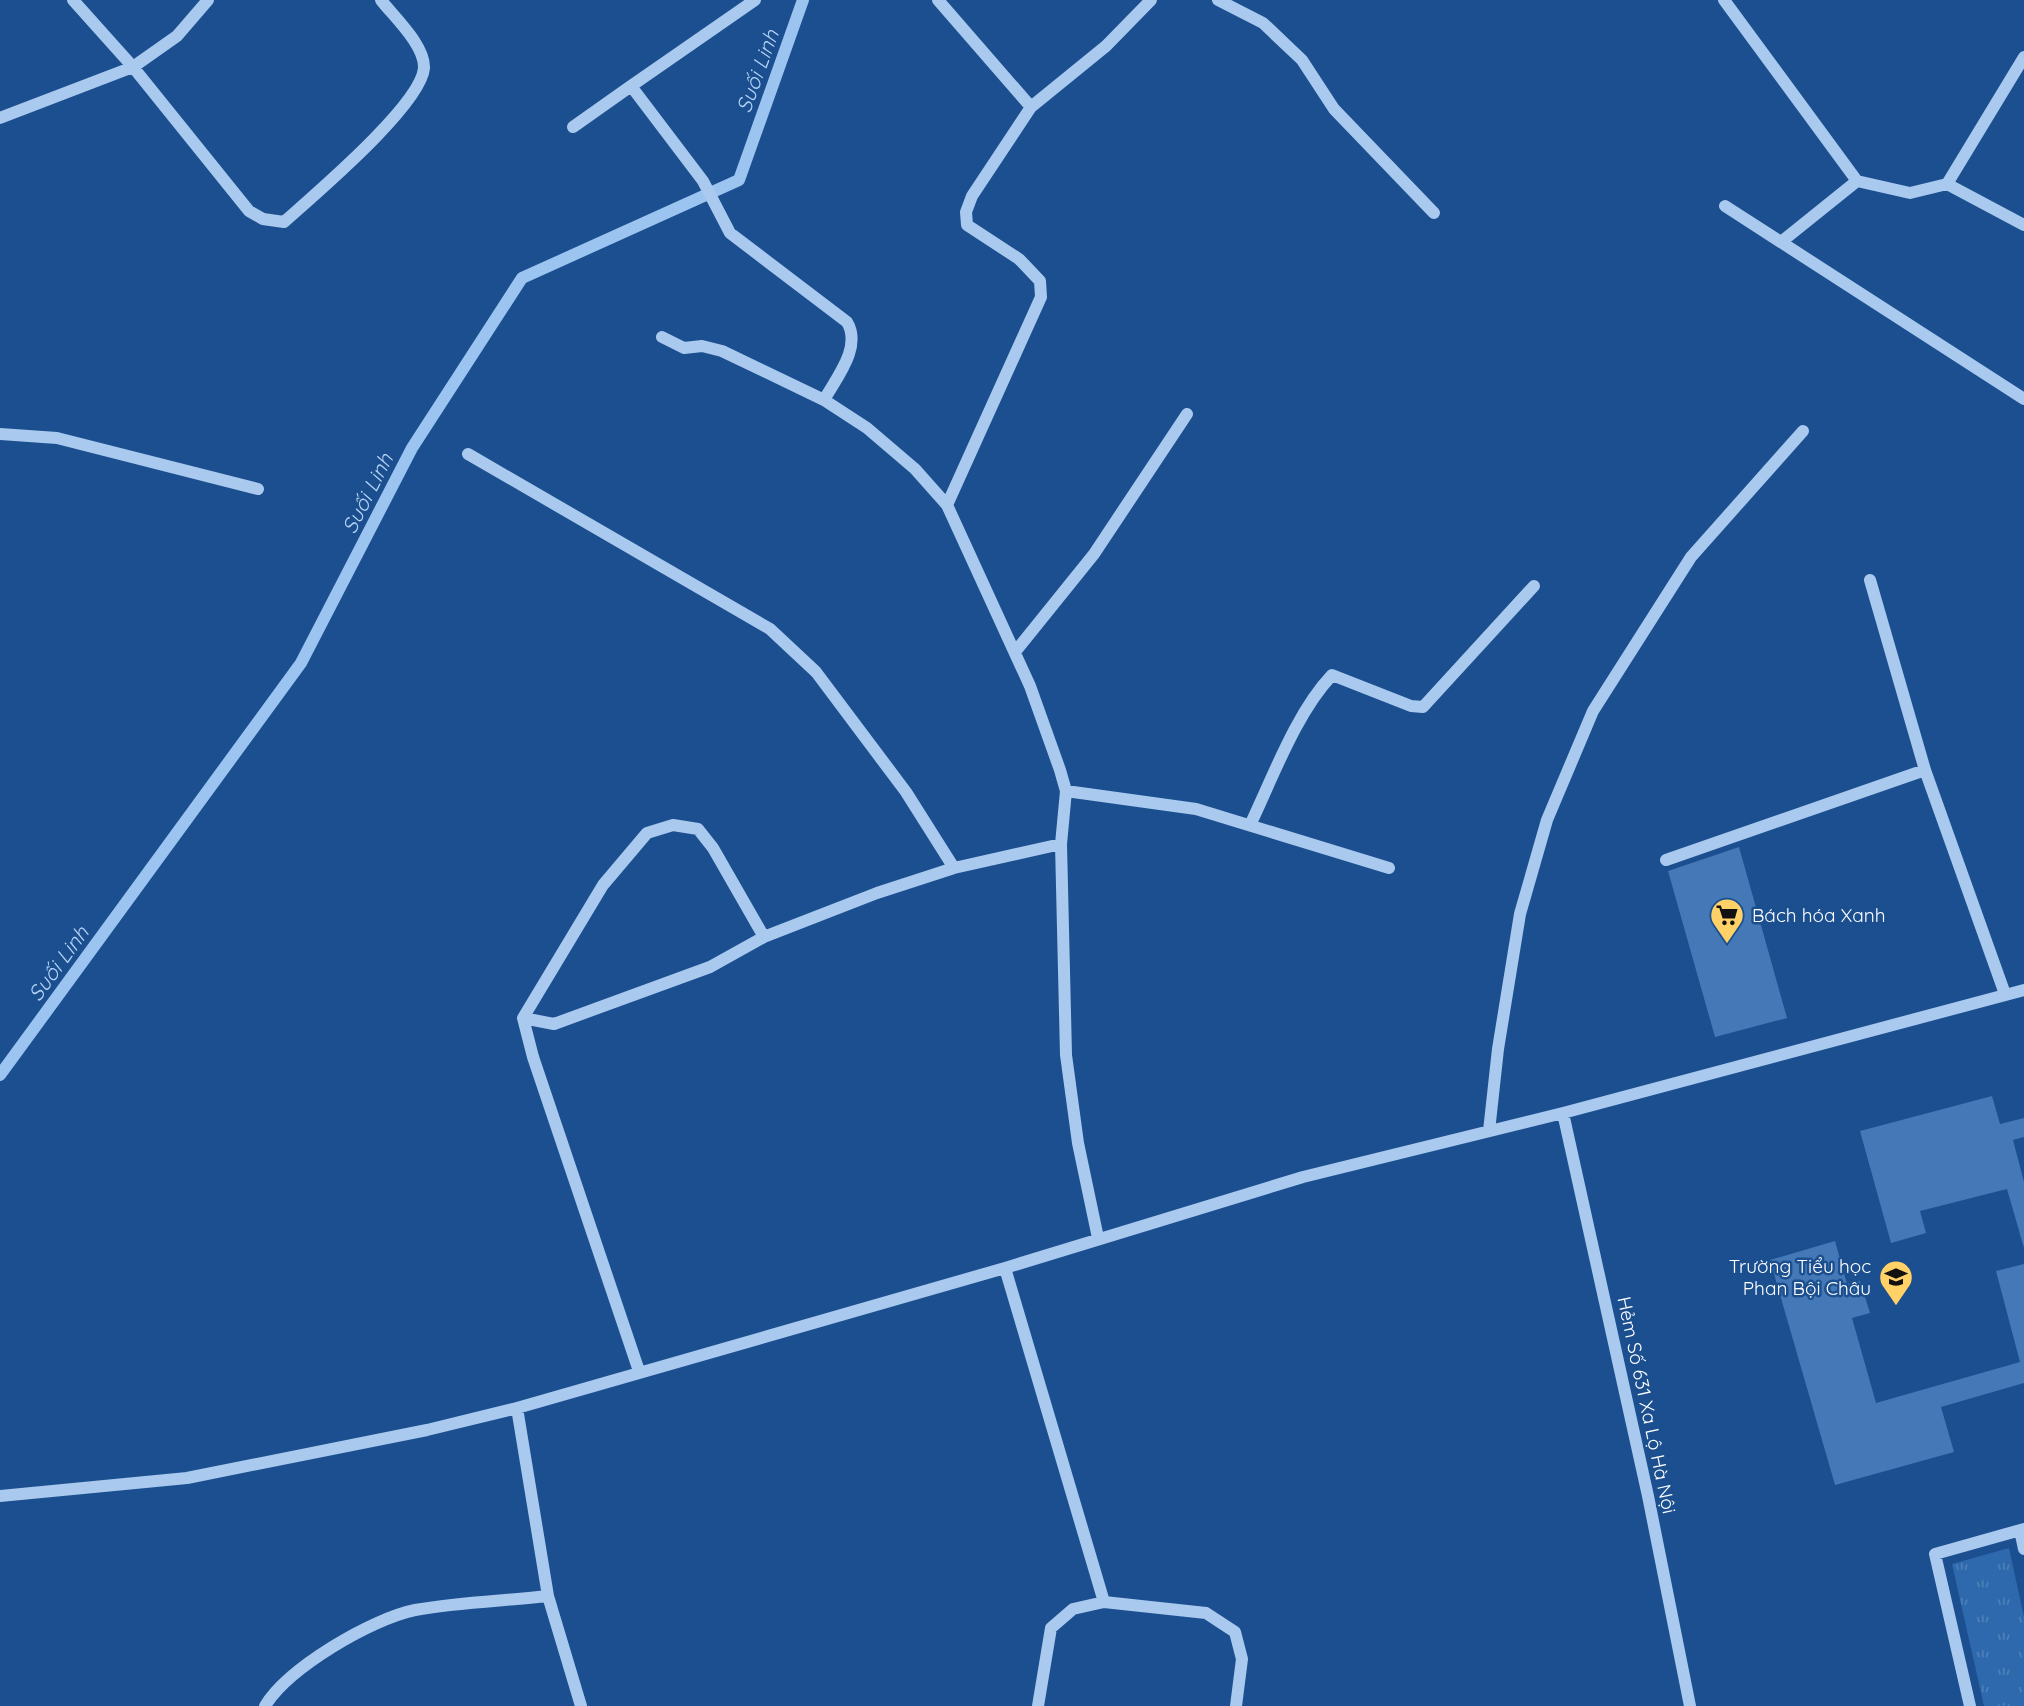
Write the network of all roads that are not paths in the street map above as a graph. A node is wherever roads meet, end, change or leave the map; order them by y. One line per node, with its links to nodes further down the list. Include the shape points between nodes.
1 (73, 0): 10 (street)
2 (208, 0): 10 (street, via 177,36)
3 (381, 0): 10 (street, via 416,46 424,66 417,91 344,168 284,222 248,211)
4 (755, 0): 11 (street)
5 (938, 0): 12 (street)
6 (1151, 0): 12 (street, via 1106,46)
7 (1218, 0): 18 (street, via 1263,23 1301,60 1334,109)
8 (1724, 0): 15 (street)
9 (2024, 57): 16 (street)
10 (133, 67): 13 (street)
11 (631, 86): 14 (street); 23 (street, via 703,181 730,233 847,322 854,334 853,346)
12 (1031, 107): 29 (street, via 966,212 967,225 1019,260 1040,281 1041,297)
13 (0, 118)
14 (573, 127)
15 (1857, 181): 16 (street, via 1910,193); 20 (street)
16 (1947, 184): 19 (street)
17 (1725, 206): 20 (street)
18 (1434, 213)
19 (2024, 225)
20 (1781, 242): 22 (street)
21 (662, 337): 23 (street, via 684,348 722,351)
22 (2024, 399)
23 (824, 400): 29 (street, via 867,428)
24 (1187, 414): 32 (street, via 1094,554)
25 (1803, 431): 45 (street, via 1691,556 1593,711 1547,820 1520,914)
26 (0, 434): 28 (street, via 57,438)
27 (468, 454): 38 (street, via 770,629 816,672 906,792)
28 (258, 489)
29 (947, 505): 32 (street)
30 (1870, 580): 33 (street)
31 (1534, 586): 35 (street, via 1423,707 1332,675 1287,747)
32 (1015, 653): 34 (street)
33 (1925, 770): 37 (street); 42 (street)
34 (1066, 791): 35 (street, via 1196,809); 36 (street)
35 (1251, 823): 39 (street)
36 (1062, 844): 38 (street); 46 (street, via 1066,1055)
37 (1666, 860)
38 (954, 868): 40 (street)
39 (1389, 868)
40 (764, 937): 43 (street, via 710,967 554,1024); 43 (street, via 698,829 673,825 647,833 603,885)
41 (2024, 990): 42 (street)
42 (2005, 994): 44 (street)
43 (523, 1018): 48 (street)
44 (1563, 1113): 45 (street); 59 (street, Hẻm Số 631 Xa Lộ Hà Nội)
45 (1489, 1131): 46 (street, via 1303,1177)
46 (1098, 1238): 47 (street)
47 (1005, 1268): 48 (street); 54 (street)
48 (639, 1371): 49 (street)
49 (517, 1408): 50 (street, via 187,1478); 53 (street)
50 (0, 1496)
51 (2022, 1530): 52 (street); 60 (street, via 1936,1554)
52 (2024, 1549)
53 (548, 1596): 55 (street, via 413,1611 331,1645 274,1691); 56 (street)
54 (1104, 1602): 57 (street, via 1073,1609 1051,1628); 58 (street, via 1206,1613 1235,1632 1242,1659)
55 (265, 1706)
56 (581, 1706)
57 (1038, 1706)
58 (1236, 1706)
59 (1690, 1706)
60 (1970, 1706)

